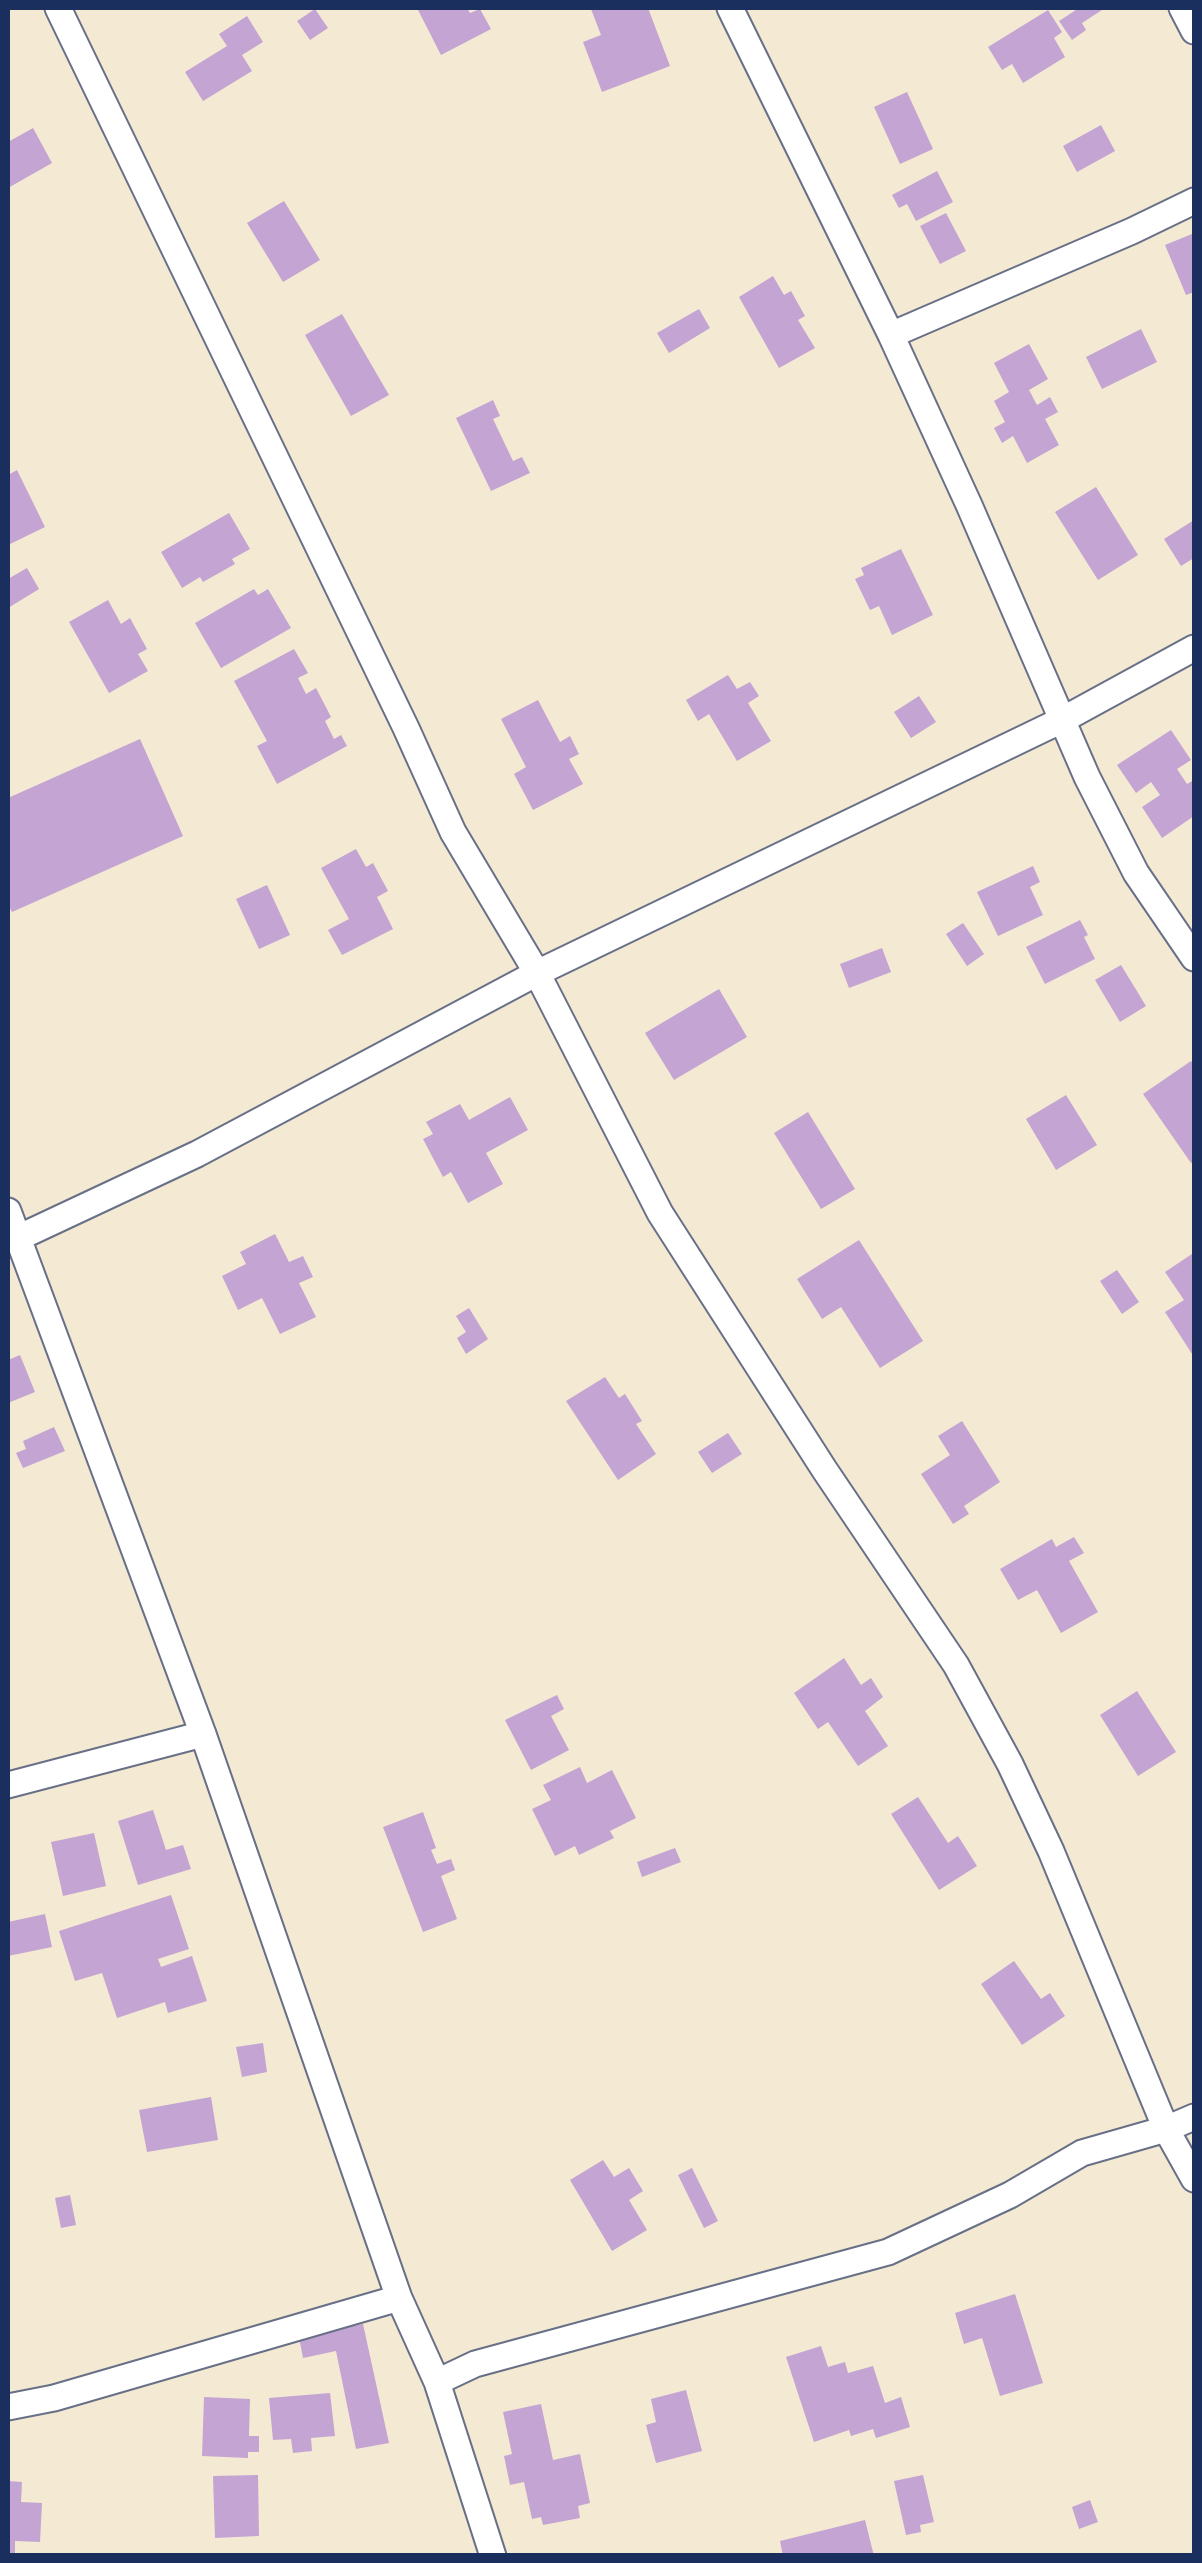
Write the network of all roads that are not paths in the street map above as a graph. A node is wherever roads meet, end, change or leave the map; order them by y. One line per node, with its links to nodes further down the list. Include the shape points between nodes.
1 (58, 8): 10 (street, via 453,832)
2 (730, 8): 6 (street)
3 (1182, 8): 4 (street)
4 (1194, 31)
5 (1194, 200): 6 (street)
6 (891, 335): 8 (street)
7 (1194, 648): 8 (street)
8 (1064, 718): 9 (street, via 1136,873); 10 (street)
9 (1194, 958)
10 (537, 973): 12 (street, via 196,1154); 16 (street, via 660,1213 956,1665 1010,1764)
11 (8, 1211): 12 (street)
12 (20, 1237): 13 (street)
13 (203, 1734): 14 (street); 18 (street)
14 (8, 1785)
15 (1194, 2117): 16 (street)
16 (1166, 2129): 17 (street); 19 (street, via 1082,2152 1010,2195 888,2252 476,2364)
17 (1194, 2179)
18 (399, 2298): 19 (street); 20 (street)
19 (437, 2382): 21 (street)
20 (8, 2408)
21 (494, 2556)

